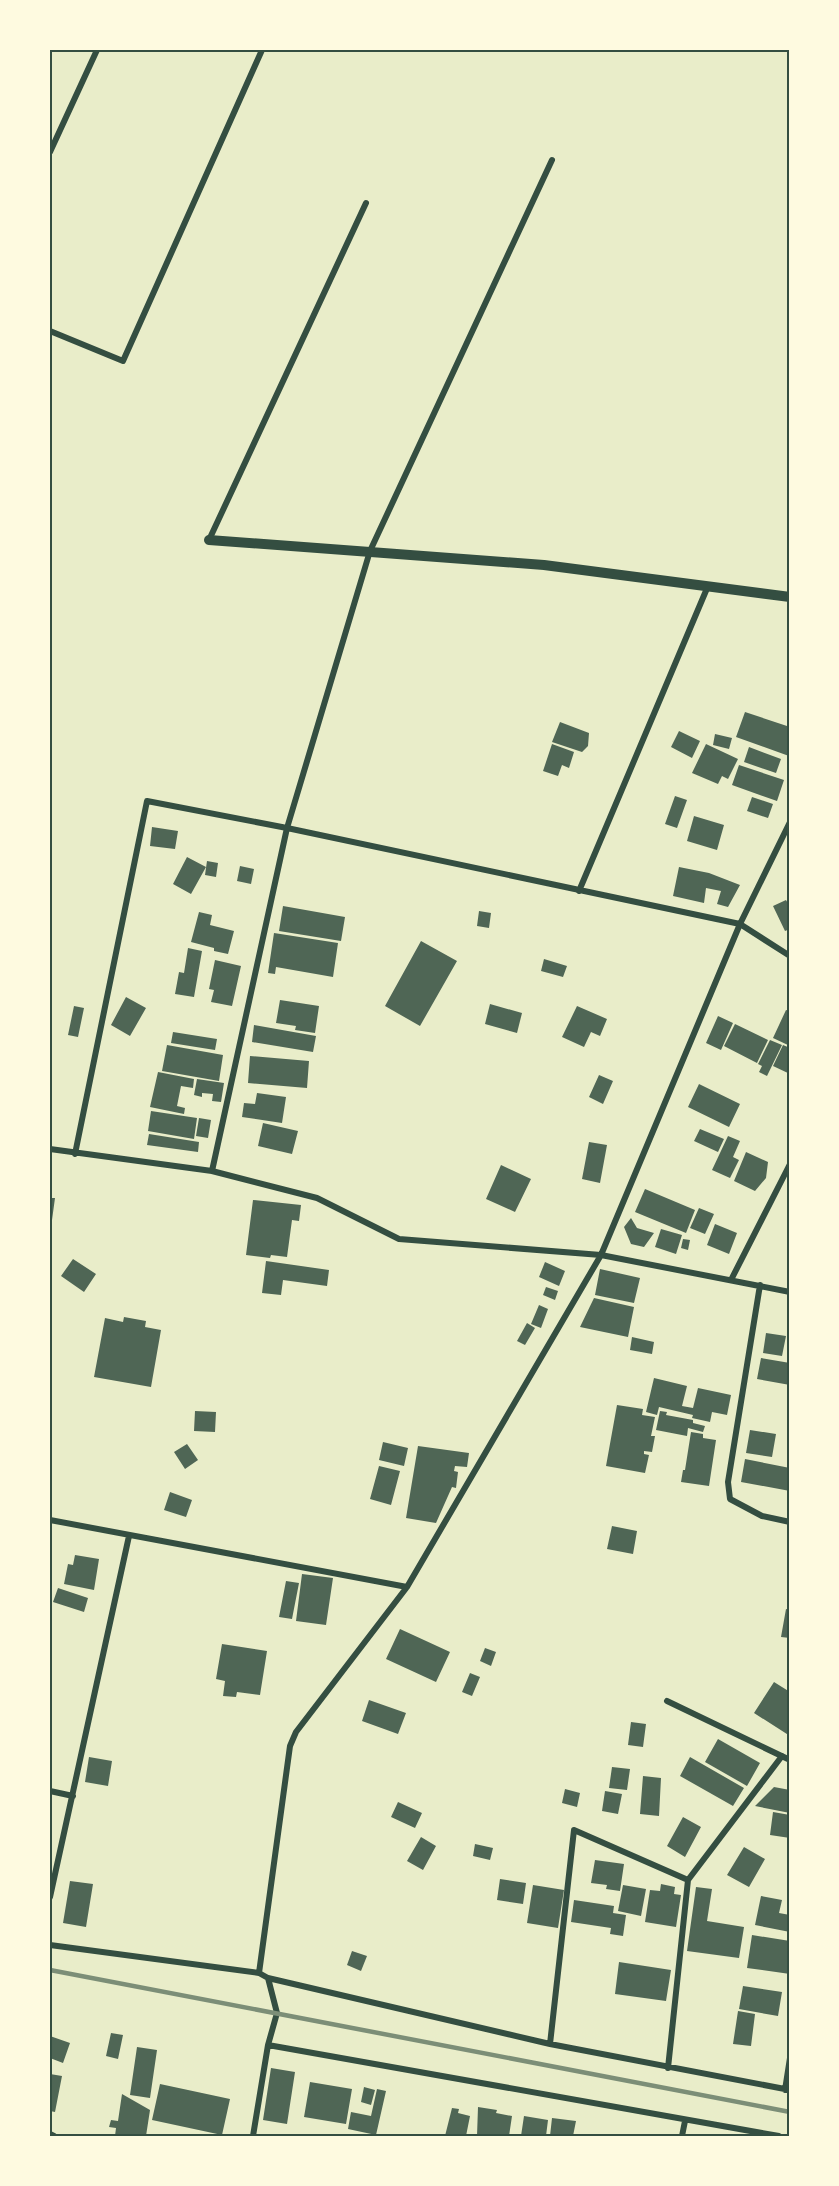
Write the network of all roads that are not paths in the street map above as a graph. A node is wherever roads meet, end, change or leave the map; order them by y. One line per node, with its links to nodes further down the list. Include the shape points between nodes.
1 (97, 50): 3 (street)
2 (262, 50): 6 (street, via 123,361)
3 (50, 152)
4 (552, 160): 8 (street)
5 (366, 203): 7 (street)
6 (50, 331)
7 (209, 540): 8 (street)
8 (370, 551): 9 (street, via 544,565); 12 (street)
9 (708, 586): 10 (street); 13 (street)
10 (789, 597)
11 (789, 822): 14 (street)
12 (288, 828): 13 (street); 17 (street, via 147,801); 19 (street)
13 (579, 891): 14 (street)
14 (740, 924): 15 (street); 20 (street)
15 (789, 956)
16 (50, 1149): 17 (street)
17 (75, 1154): 19 (street)
18 (789, 1164): 21 (street)
19 (212, 1171): 20 (street, via 317,1198 399,1239)
20 (601, 1255): 21 (street); 27 (street)
21 (731, 1280): 22 (street)
22 (760, 1286): 23 (street); 25 (street, via 728,1482 730,1499 762,1516)
23 (789, 1292)
24 (50, 1520): 26 (street)
25 (789, 1522)
26 (129, 1536): 27 (street); 32 (street)
27 (407, 1587): 36 (street, via 303,1722 290,1746)
28 (667, 1701): 29 (street)
29 (782, 1756): 30 (street); 33 (street)
30 (789, 1760)
31 (50, 1791): 32 (street)
32 (73, 1796): 34 (street)
33 (688, 1880): 38 (street, via 574,1830); 41 (street)
34 (50, 1897)
35 (50, 1945): 36 (street)
36 (259, 1973): 37 (street)
37 (268, 1978): 38 (street); 39 (street, via 277,2013)
38 (550, 2044): 41 (street)
39 (268, 2045): 43 (street); 46 (street)
40 (789, 2058): 42 (street)
41 (668, 2068): 42 (street)
42 (787, 2090)
43 (685, 2121): 47 (street); 48 (street)
44 (50, 2134): 45 (street)
45 (54, 2136)
46 (253, 2136)
47 (682, 2136)
48 (779, 2136)

